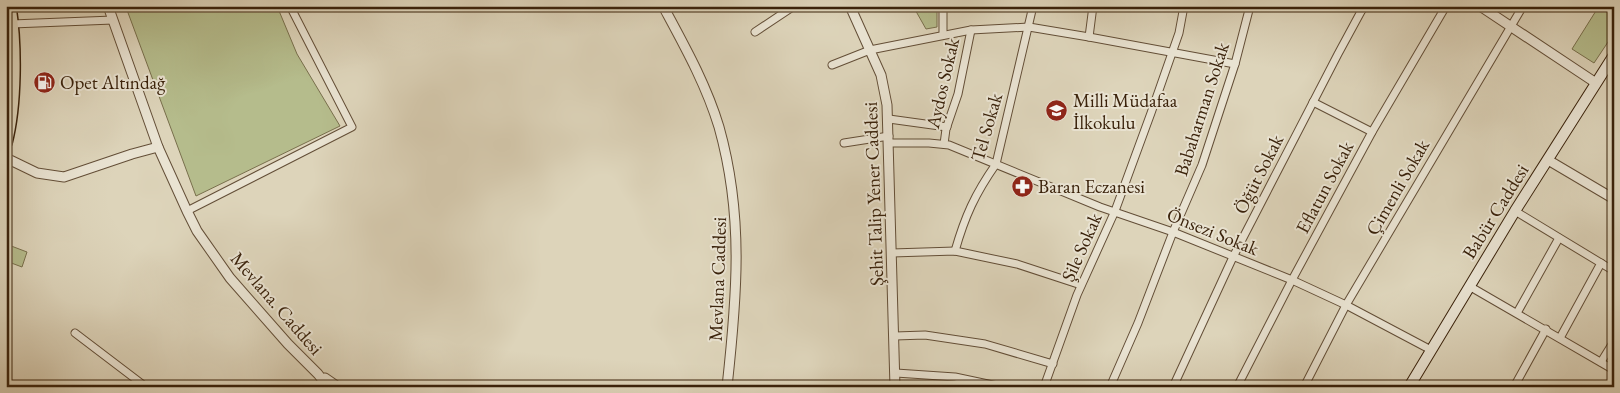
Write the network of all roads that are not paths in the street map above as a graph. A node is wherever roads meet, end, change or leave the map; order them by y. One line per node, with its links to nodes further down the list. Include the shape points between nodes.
1 (10, 6): 19 (main road)
2 (121, 6): 16 (street)
3 (290, 6): 45 (street, via 352,127)
4 (663, 6): 74 (street, Mevlana Caddesi, via 705,88 718,126 731,183 737,269)
5 (794, 6): 23 (street)
6 (850, 6): 26 (street, Şehit Talip Yener Caddesi)
7 (943, 6): 24 (street)
8 (1033, 6): 20 (street, Tel Sokak)
9 (1093, 6): 25 (street)
10 (1184, 6): 27 (street, Şile Sokak)
11 (1250, 6): 29 (street, Babaharman Sokak)
12 (1351, 6): 17 (street)
13 (1446, 6): 35 (street, Eflatun Sokak)
14 (1480, 6): 21 (street)
15 (1523, 6): 21 (street, Çimenli Sokak)
16 (109, 8): 18 (street, Mevlana. Caddesi)
17 (1363, 8): 32 (street, Öğüt Sokak)
18 (114, 20): 19 (street); 40 (street, Mevlana. Caddesi)
19 (12, 24): 37 (main road, via 13,100)
20 (1029, 27): 22 (street); 25 (street); 43 (street, Tel Sokak)
21 (1510, 27): 31 (street); 58 (street, Çimenli Sokak)
22 (971, 30): 24 (street); 34 (street, Aydos Sokak, via 958,94)
23 (755, 32)
24 (943, 35): 26 (street)
25 (1089, 37): 27 (street)
26 (870, 50): 30 (street); 33 (street, Şehit Talip Yener Caddesi, via 883,83)
27 (1172, 52): 29 (street); 46 (street, Şile Sokak)
28 (1614, 56): 31 (main road, Babür Caddesi)
29 (1235, 64): 48 (street, Babaharman Sokak, via 1202,165)
30 (832, 65)
31 (1596, 83): 42 (main road, Babür Caddesi)
32 (1313, 102): 35 (street); 52 (street, Öğüt Sokak)
33 (889, 119): 34 (street); 36 (street, Şehit Talip Yener Caddesi)
34 (946, 127): 39 (street, Aydos Sokak)
35 (1372, 132): 55 (street, Eflatun Sokak)
36 (889, 139): 38 (street, Önsezi Sokak); 39 (street, Önsezi Sokak); 51 (street, Şehit Talip Yener Caddesi)
37 (6, 143)
38 (844, 143)
39 (944, 144): 43 (street, Önsezi Sokak)
40 (158, 147): 41 (street, via 64,177 36,173); 45 (street, Mevlana. Caddesi)
41 (6, 158)
42 (1548, 160): 44 (street); 47 (main road, Babür Caddesi)
43 (996, 164): 46 (street, Önsezi Sokak); 50 (street, Tel Sokak, via 982,183 965,218)
44 (1614, 198)
45 (187, 211): 70 (street, Mevlana. Caddesi, via 230,278)
46 (1115, 211): 48 (street, Önsezi Sokak); 56 (street, Şile Sokak)
47 (1515, 212): 49 (street); 57 (main road, Babür Caddesi)
48 (1173, 232): 52 (street, Önsezi Sokak); 78 (street, Babaharman Sokak)
49 (1559, 238): 53 (street); 59 (street)
50 (955, 251): 51 (street); 56 (street, via 1017,264)
51 (892, 253): 62 (street, Şehit Talip Yener Caddesi)
52 (1233, 257): 55 (street, Önsezi Sokak); 79 (street, Öğüt Sokak)
53 (1601, 263): 54 (street); 63 (street)
54 (1614, 271)
55 (1292, 280): 58 (street, Önsezi Sokak); 80 (street, Eflatun Sokak)
56 (1081, 285): 67 (street, Şile Sokak)
57 (1469, 286): 59 (street); 65 (main road, Babür Caddesi)
58 (1346, 305): 65 (street, Önsezi Sokak); 81 (street, Çimenli Sokak)
59 (1516, 313): 60 (street)
60 (1546, 329): 63 (street); 83 (street)
61 (76, 333): 71 (street)
62 (895, 336): 67 (street, via 925,335 985,344); 69 (street, Şehit Talip Yener Caddesi)
63 (1560, 338): 66 (street)
64 (1614, 341): 66 (street)
65 (1431, 350): 82 (main road, Babür Caddesi)
66 (1601, 362): 68 (street)
67 (1053, 364): 77 (street, Şile Sokak)
68 (1614, 370)
69 (896, 373): 75 (street, Şehit Talip Yener Caddesi); 76 (street, via 955,378)
70 (318, 374): 72 (street, Mevlana. Caddesi); 73 (street, Mevlana. Caddesi)
71 (146, 387)
72 (328, 387)
73 (338, 387)
74 (727, 387)
75 (896, 387)
76 (1002, 387)
77 (1044, 387)
78 (1110, 387)
79 (1173, 387)
80 (1237, 387)
81 (1304, 387)
82 (1409, 387)
83 (1514, 387)

